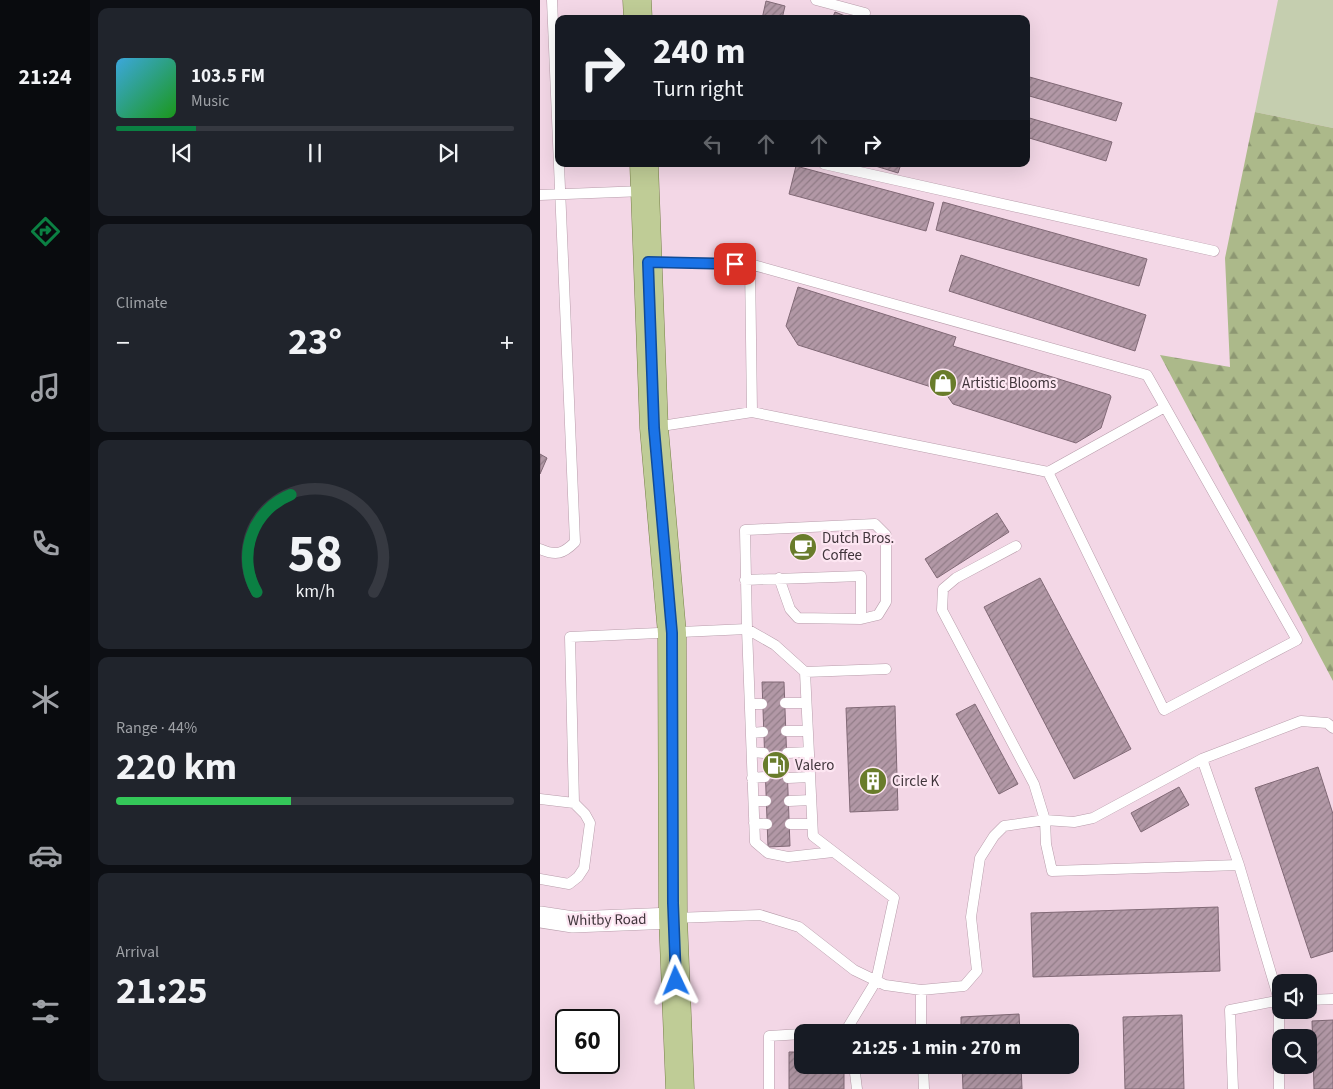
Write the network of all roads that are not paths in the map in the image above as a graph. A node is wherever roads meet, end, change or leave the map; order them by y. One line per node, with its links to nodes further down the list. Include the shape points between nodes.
1 (552, 0): 6 (lane)
2 (637, 0): 4 (main road)
3 (816, 0): 5 (lane, via 865,12)
4 (638, 15)
5 (864, 15)
6 (555, 84)
7 (558, 167): 12 (lane)
8 (644, 167): 10 (main road)
9 (837, 167): 13 (lane)
10 (645, 191): 12 (lane); 14 (main road)
11 (540, 195): 12 (lane)
12 (559, 195): 21 (lane, via 575,542 564,552 550,554)
13 (1214, 251)
14 (648, 262): 15 (lane); 18 (main road)
15 (750, 264): 16 (lane, via 1147,375); 17 (lane)
16 (1165, 407): 19 (lane); 19 (lane, via 1297,640 1164,710)
17 (752, 412): 18 (lane); 19 (lane)
18 (654, 428): 26 (main road)
19 (1048, 472)
20 (1016, 546): 53 (lane, via 956,578 944,589 942,610 1034,784)
21 (540, 550)
22 (779, 578): 23 (lane); 24 (lane, via 790,609 798,618); 24 (lane, via 861,576)
23 (745, 580): 24 (lane, via 745,530 875,524 886,535 886,602 878,615); 25 (lane)
24 (861, 619)
25 (747, 629): 26 (lane); 28 (lane, via 775,645); 31 (lane)
26 (672, 633): 52 (lane, via 570,637); 62 (main road)
27 (886, 668): 28 (lane)
28 (805, 672): 30 (lane)
29 (785, 703): 30 (lane)
30 (806, 703): 35 (lane)
31 (750, 704): 32 (lane); 37 (lane)
32 (762, 704)
33 (1333, 728): 42 (lane, via 1328,723 1301,720)
34 (786, 731): 35 (lane)
35 (808, 731): 40 (lane)
36 (763, 732): 37 (lane)
37 (751, 733): 38 (lane)
38 (752, 752): 39 (lane); 45 (lane)
39 (764, 752)
40 (809, 752): 41 (lane); 44 (lane)
41 (787, 753)
42 (1202, 760): 53 (lane, via 1093,818 1074,822); 59 (lane)
43 (765, 777): 45 (lane)
44 (810, 777): 46 (lane); 48 (lane)
45 (752, 778): 49 (lane)
46 (788, 778)
47 (540, 799): 52 (lane)
48 (811, 800): 51 (lane); 57 (lane)
49 (754, 801): 50 (lane); 54 (lane)
50 (766, 801)
51 (789, 801)
52 (574, 803): 60 (lane, via 590,823 584,868 569,884)
53 (1045, 820): 59 (lane, via 1052,871); 65 (lane, via 1004,826 980,858 971,917 977,970 964,986)
54 (754, 823): 55 (lane); 58 (lane, via 755,842 768,853 788,857)
55 (766, 824)
56 (790, 824): 57 (lane)
57 (812, 824): 58 (lane, via 813,836)
58 (833, 852): 64 (lane, via 894,898)
59 (1239, 865): 63 (lane)
60 (540, 879)
61 (540, 917): 62 (street, Whitby Road, via 573,922)
62 (673, 918): 64 (lane, via 760,915 799,927 854,970); 75 (main road)
63 (1272, 974)
64 (876, 980): 65 (lane, via 885,985); 70 (lane)
65 (921, 990): 71 (lane)
66 (1333, 999): 67 (lane)
67 (1317, 1000)
68 (1272, 1002): 79 (lane, via 1230,1010)
69 (1280, 1019): 80 (lane)
70 (850, 1024)
71 (921, 1024)
72 (794, 1034): 76 (lane, via 769,1036)
73 (855, 1074): 77 (lane)
74 (923, 1074): 78 (lane)
75 (680, 1089)
76 (769, 1089)
77 (857, 1089)
78 (924, 1089)
79 (1233, 1089)
80 (1279, 1089)

